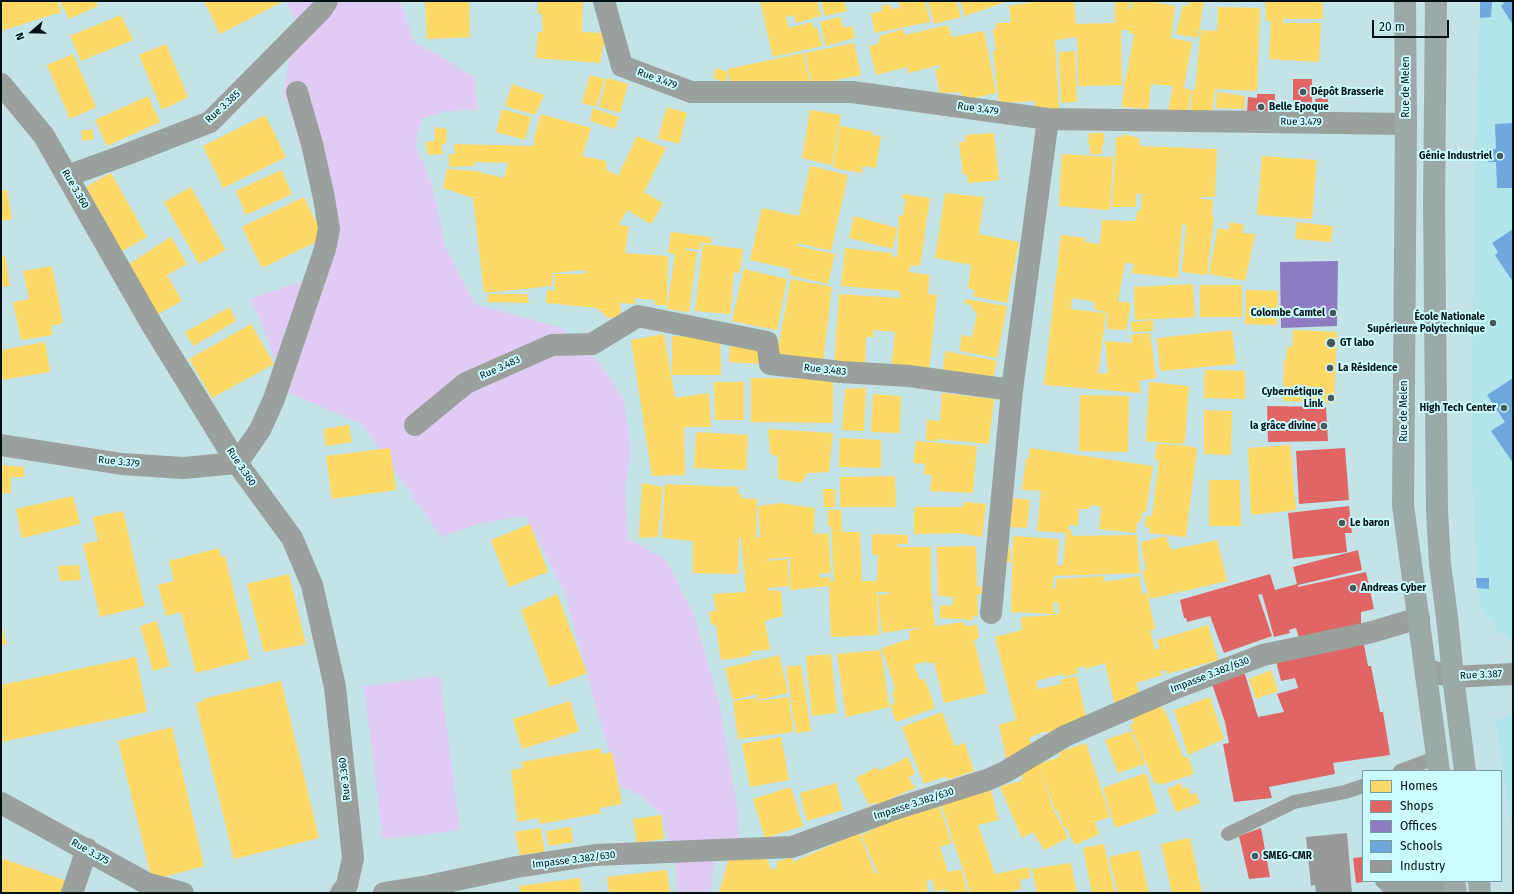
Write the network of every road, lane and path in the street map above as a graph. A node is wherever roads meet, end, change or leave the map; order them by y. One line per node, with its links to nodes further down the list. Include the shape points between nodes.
1 (327, 1): 9 (street, Rue 3.385, via 210,122)
2 (604, 1): 7 (street, Rue 3.479, via 622,66 691,92 852,92)
3 (1405, 1): 8 (main road, Rue de Melen)
4 (1436, 1): 18 (main road, via 1434,214 1437,511)
5 (1, 84): 9 (street, Rue 3.360, via 44,136)
6 (296, 92): 13 (street, via 312,144 329,229 325,249 274,399 260,430)
7 (1048, 119): 8 (street, Rue 3.479); 10 (street)
8 (1406, 124): 15 (main road, Rue de Melen, via 1403,505)
9 (67, 176): 13 (street, Rue 3.360, via 152,325)
10 (1012, 390): 11 (street, Rue 3.483, via 909,376 770,364 767,342 638,316 592,344 552,345 466,383); 14 (street)
11 (416, 425)
12 (1, 446): 13 (street, Rue 3.379, via 122,464 183,468)
13 (237, 463): 31 (street, Rue 3.360, via 292,538 312,585 335,687 353,858 347,884)
14 (991, 613)
15 (1419, 618): 16 (main road, Rue de Melen); 32 (street, Impasse 3.382/630, via 1372,632 1263,655 1176,688 1065,736 987,780 898,808 792,847 595,855 517,866)
16 (1426, 670): 18 (street, Rue 3.387); 19 (main road, Rue de Melen)
17 (1513, 674): 18 (street, Rue 3.387)
18 (1452, 676): 21 (main road)
19 (1438, 764): 20 (lane)
20 (1405, 770)
21 (1464, 770)
22 (1362, 786): 24 (lane, via 1294,802)
23 (1, 803): 25 (street, Rue 3.375)
24 (1228, 834)
25 (87, 849): 29 (street); 30 (street, Rue 3.375, via 146,883)
26 (1383, 882): 28 (lane, via 1390,889)
27 (1478, 882): 33 (main road)
28 (1455, 886)
29 (72, 893)
30 (183, 893)
31 (341, 893)
32 (384, 893)
33 (1480, 893)

